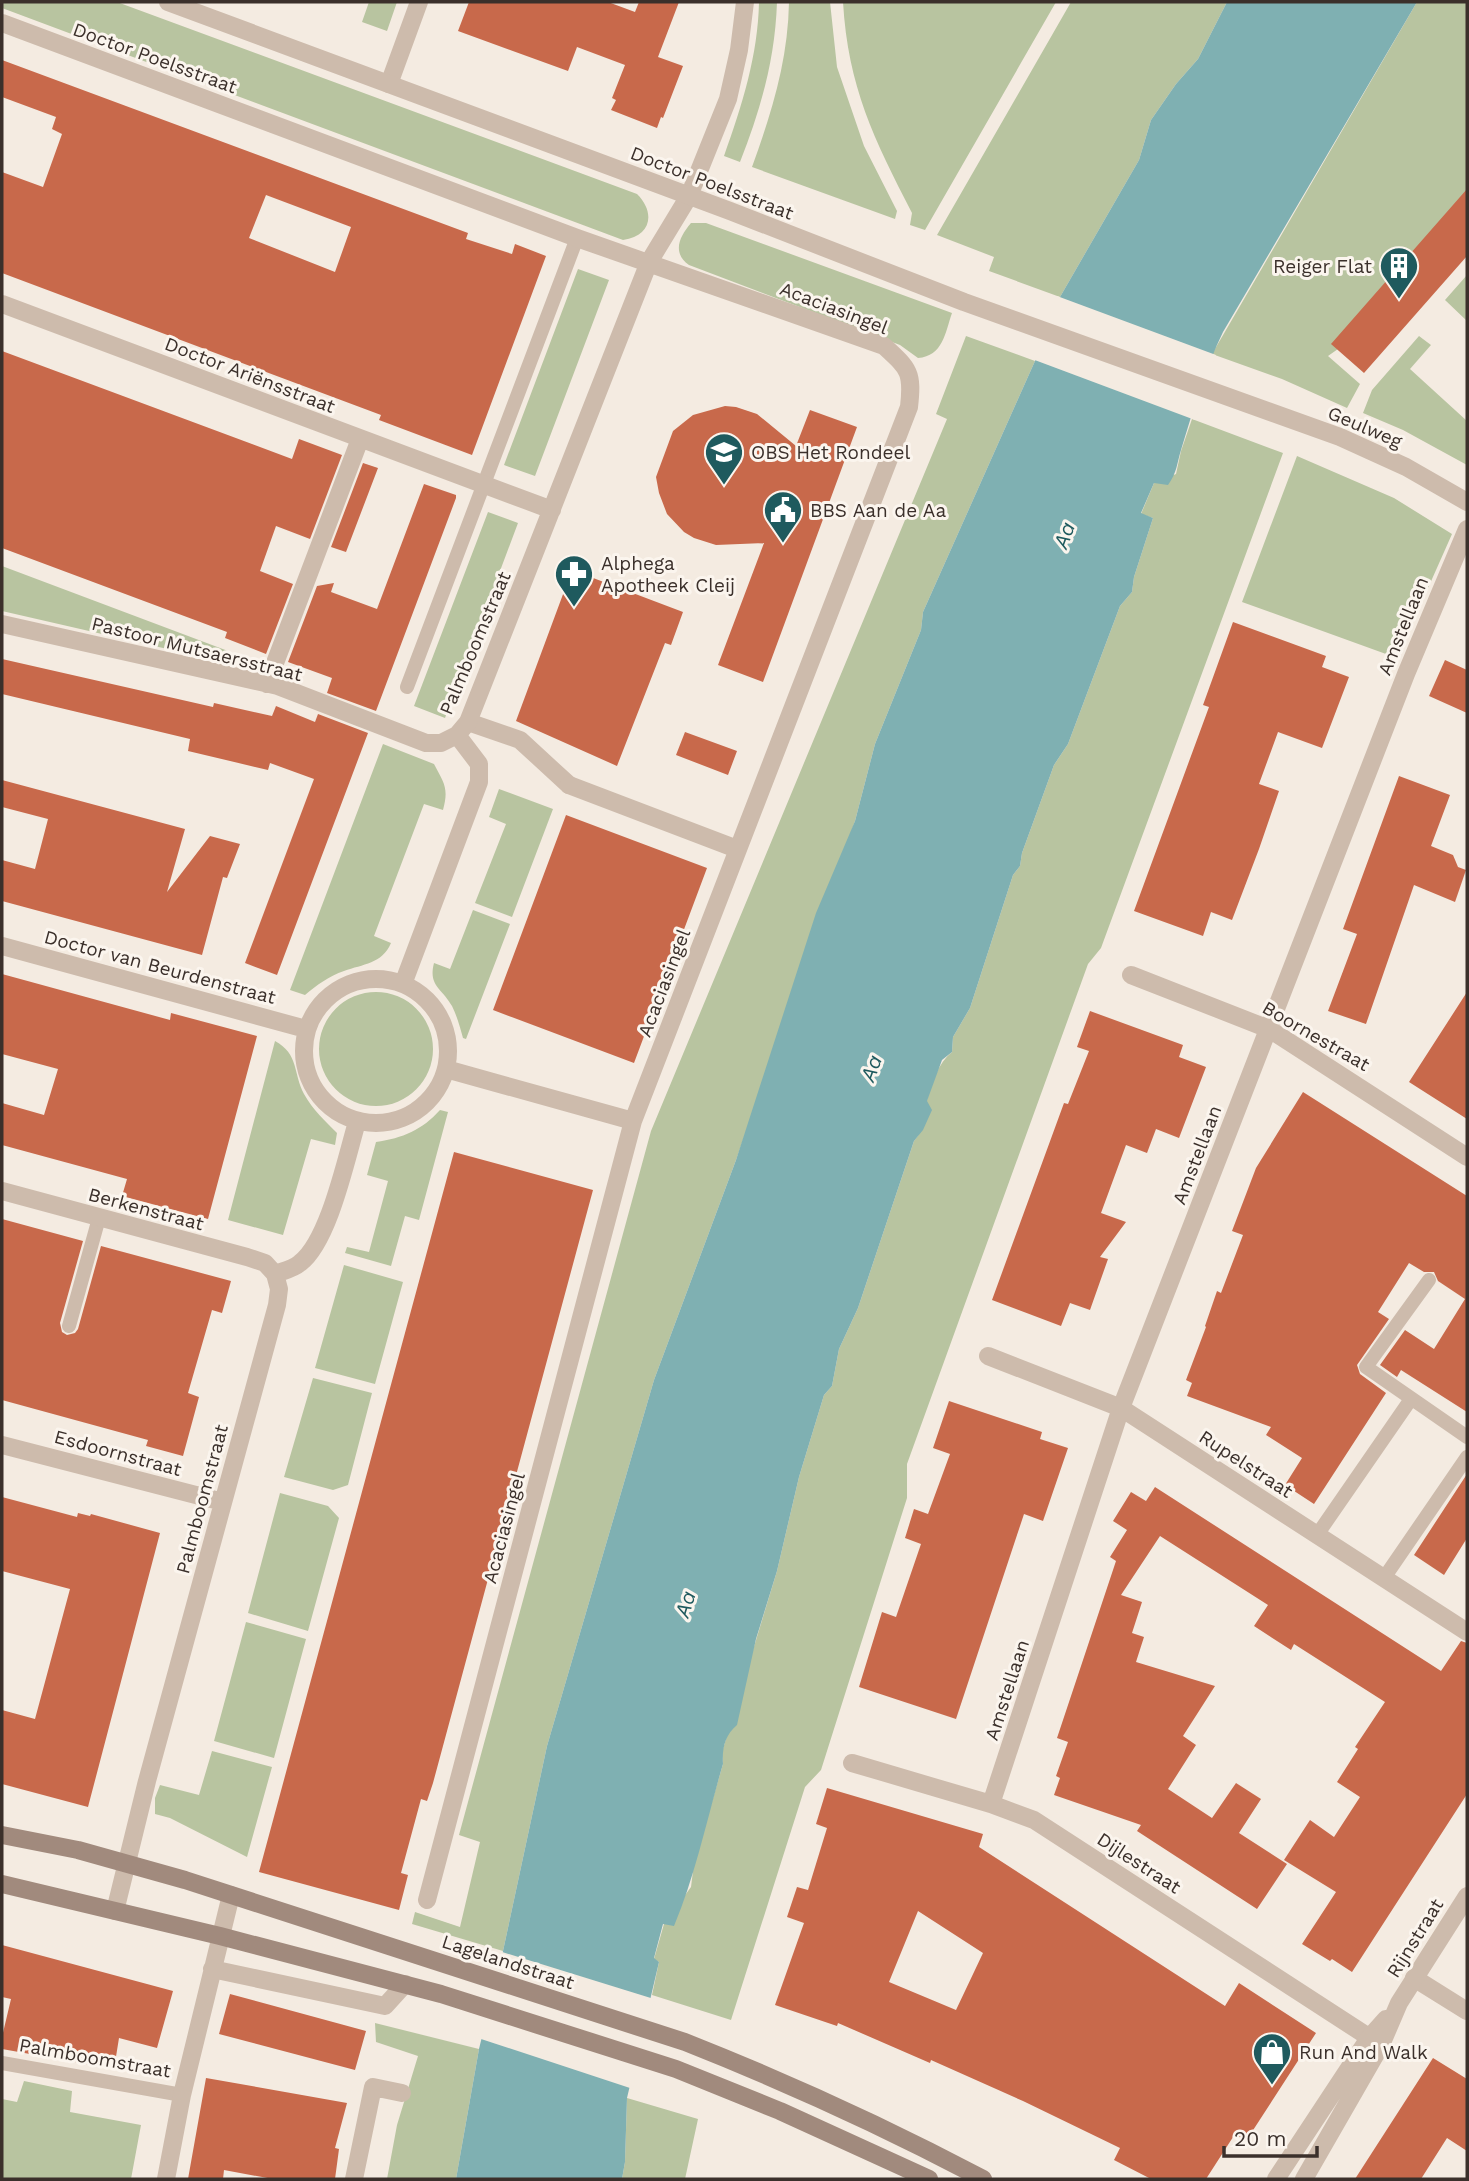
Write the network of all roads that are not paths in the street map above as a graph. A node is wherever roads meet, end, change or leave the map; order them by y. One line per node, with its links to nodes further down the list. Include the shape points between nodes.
1 (168, 2): 5 (street, Doctor Poelsstraat)
2 (419, 2): 5 (street)
3 (745, 2): 6 (street, Palmboomstraat, via 728,99)
4 (2, 23): 7 (street, Doctor Poelsstraat)
5 (389, 84): 6 (street, Doctor Poelsstraat)
6 (689, 196): 8 (street, Palmboomstraat); 10 (street, Doctor Poelsstraat)
7 (577, 238): 8 (street, Doctor Poelsstraat); 12 (lane)
8 (649, 262): 14 (street, Palmboomstraat); 20 (street, Acaciasingel, via 884,346 906,366 911,388 909,407)
9 (2, 304): 11 (street, Doctor Ariënsstraat)
10 (1242, 402): 13 (street, Geulweg, via 1340,437)
11 (360, 439): 12 (street, Doctor Ariënsstraat); 17 (street)
12 (483, 484): 14 (street); 18 (lane)
13 (1467, 502)
14 (552, 510): 19 (street, Palmboomstraat)
15 (1467, 529): 25 (street, Amstellaan)
16 (2, 624): 17 (street, Pastoor Mutsaersstraat)
17 (267, 684): 19 (street, Pastoor Mutsaersstraat, via 426,743 441,743)
18 (407, 687)
19 (463, 728): 20 (street, via 520,740 569,785); 23 (street, Palmboomstraat, via 479,764 479,782)
20 (737, 849): 27 (street, Acaciasingel)
21 (2, 946): 24 (street, Doctor van Beurdenstraat)
22 (1131, 975): 25 (street, Boornestraat)
23 (403, 984): 24 (street, via 380,979 345,986 317,1007); 26 (street, via 425,998 440,1018 448,1043)
24 (306, 1029): 28 (street, via 303,1058 311,1086 330,1109)
25 (1269, 1029): 29 (street, Boornestraat); 37 (street, Amstellaan)
26 (446, 1069): 27 (street); 28 (street, via 438,1090 402,1119 380,1125)
27 (633, 1121): 52 (street, Acaciasingel)
28 (357, 1122): 32 (street, via 324,1230 313,1251 299,1265)
29 (1467, 1157)
30 (2, 1191): 31 (street, Berkenstraat)
31 (99, 1218): 32 (street, Berkenstraat, via 247,1257 264,1263); 34 (lane)
32 (275, 1274): 41 (street, Palmboomstraat, via 277,1305)
33 (1429, 1280): 36 (lane, via 1366,1367)
34 (69, 1326)
35 (988, 1356): 37 (street, Rupelstraat)
36 (1411, 1399): 38 (lane); 42 (lane)
37 (1121, 1408): 42 (street, Rupelstraat); 46 (street, Amstellaan)
38 (1467, 1437)
39 (2, 1445): 41 (street, Esdoornstraat)
40 (1467, 1457): 43 (lane)
41 (223, 1502): 48 (street, Palmboomstraat)
42 (1317, 1535): 43 (street, Rupelstraat)
43 (1384, 1578): 44 (street, Rupelstraat)
44 (1467, 1632)
45 (852, 1763): 46 (street, Dijlestraat)
46 (991, 1804): 59 (street, Dijlestraat, via 1034,1820)
47 (2, 1835): 48 (main road, Lagelandstraat)
48 (128, 1863): 50 (main road, Lagelandstraat); 53 (street, Palmboomstraat)
49 (2, 1884): 53 (main road)
50 (231, 1895): 54 (street, Palmboomstraat); 66 (main road, Lagelandstraat, via 685,2042 740,2063)
51 (1467, 1896): 56 (street, Rijnstraat)
52 (427, 1900)
53 (115, 1911): 54 (main road)
54 (220, 1936): 55 (street, Palmboomstraat); 57 (main road)
55 (212, 1969): 57 (street, via 385,2006); 62 (street, Palmboomstraat)
56 (1414, 1978): 58 (street); 59 (street, Rijnstraat)
57 (405, 1984): 65 (main road, via 676,2069)
58 (1467, 2011)
59 (1375, 2042): 67 (street, Rijnstraat); 68 (street, Rijnstraat)
60 (2, 2063): 62 (lane, Palmboomstraat)
61 (402, 2093): 64 (street, via 373,2087)
62 (182, 2095): 63 (street, Palmboomstraat)
63 (166, 2179)
64 (354, 2179)
65 (929, 2179)
66 (983, 2179)
67 (1276, 2179)
68 (1304, 2179)

